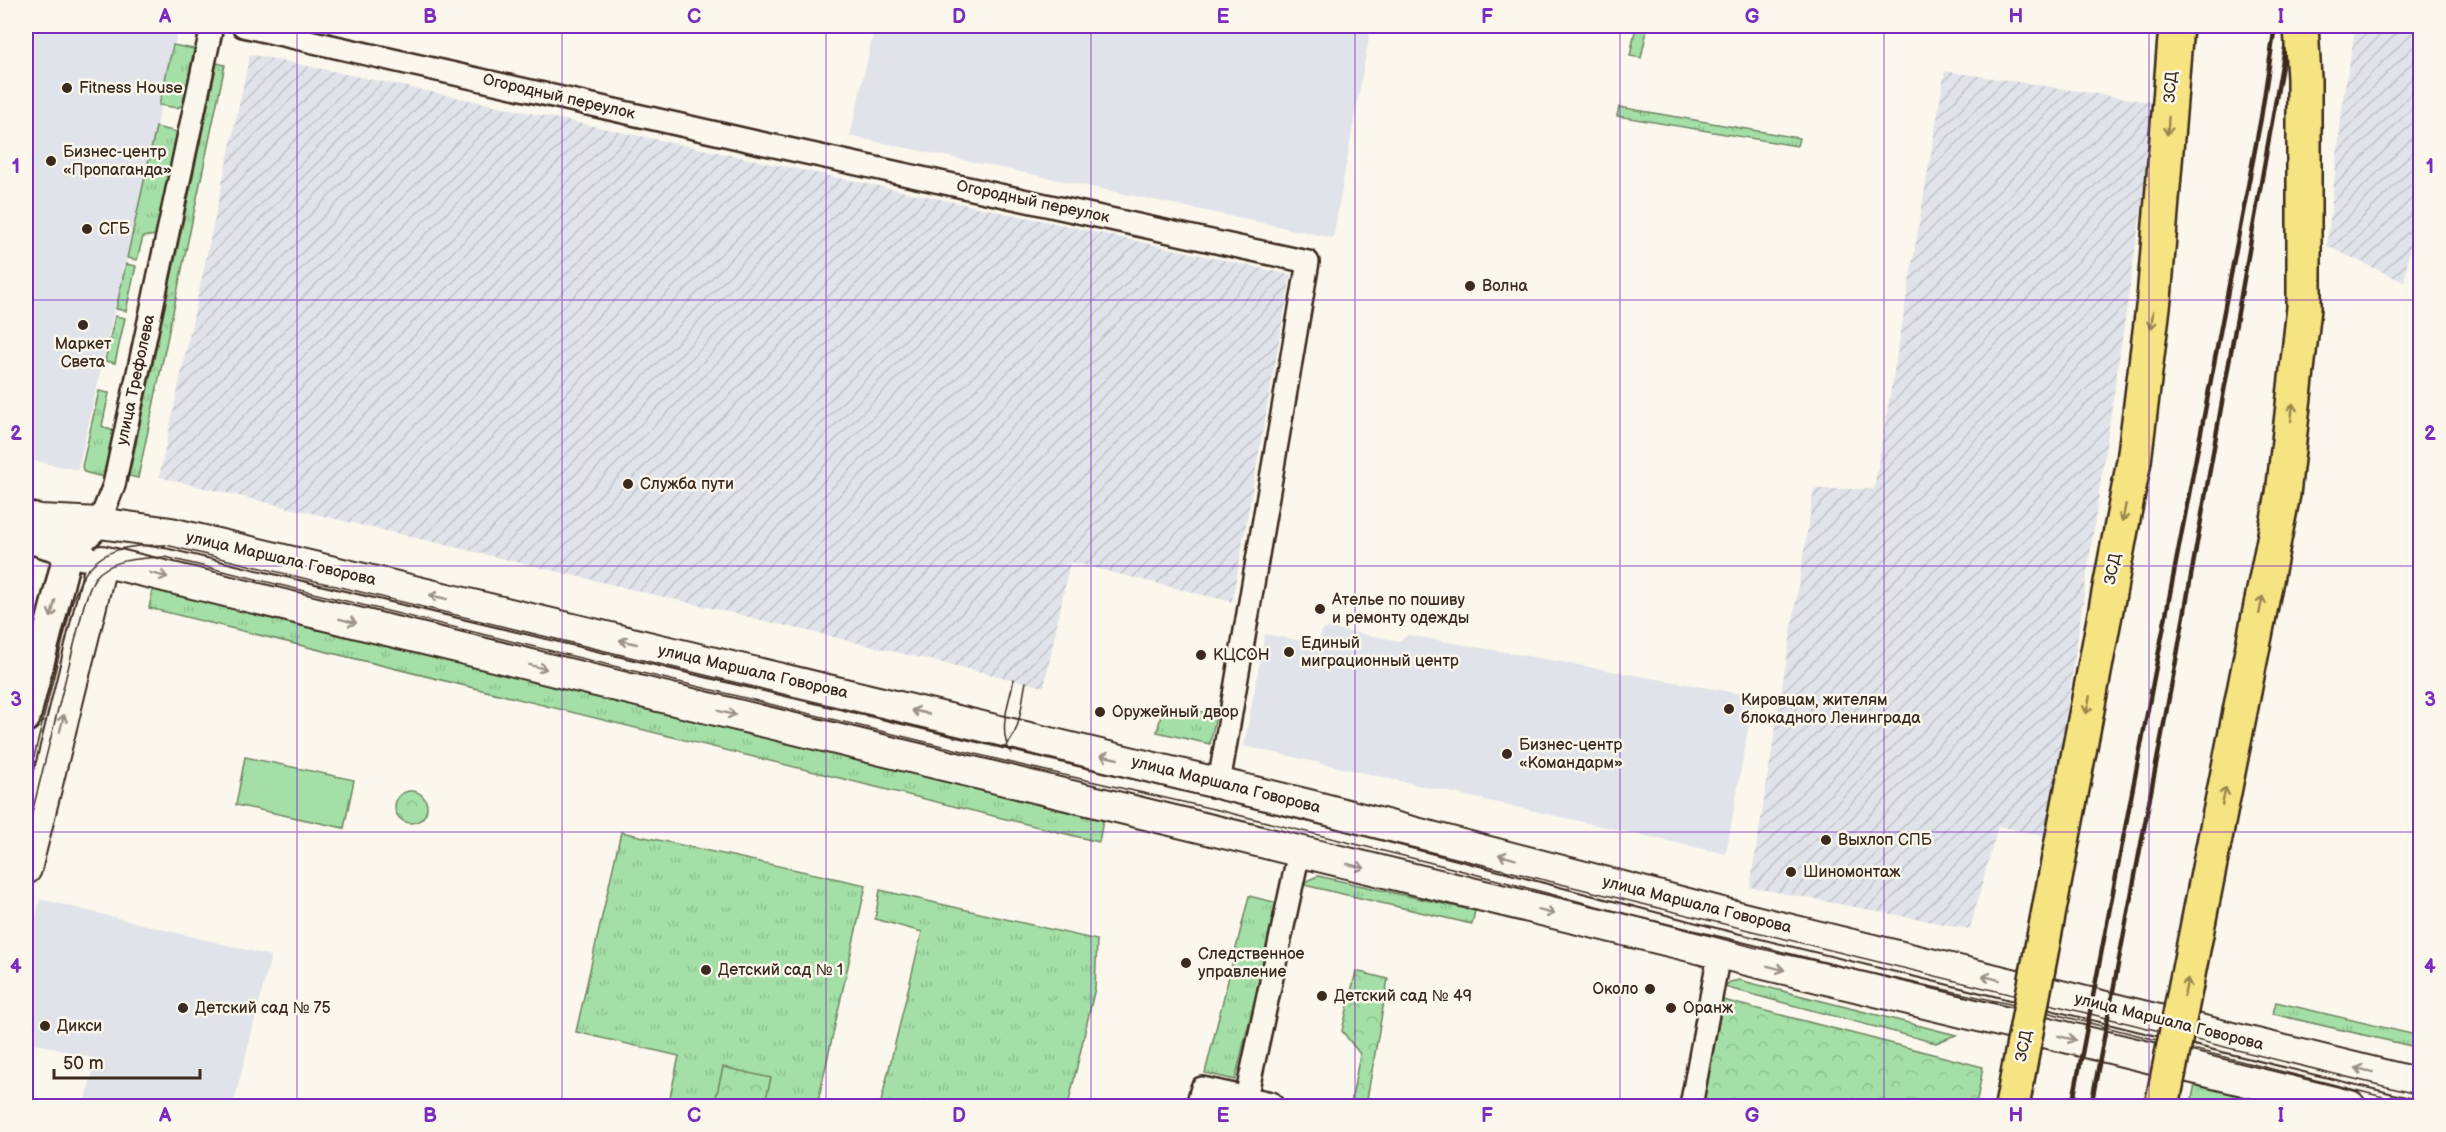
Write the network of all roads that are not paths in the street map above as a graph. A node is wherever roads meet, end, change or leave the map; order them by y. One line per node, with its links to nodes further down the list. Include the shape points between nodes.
1 (212, 26): 6 (street, улица Трефолева, via 115,480)
2 (243, 26): 11 (street, Огородный переулок, via 1308,262)
3 (2176, 26): 20 (highway, ЗСД, one-way to 20, bridge, via 2154,299 2134,461)
4 (2301, 26): 21 (highway, one-way to 4, bridge, via 2283,494 2304,308)
5 (26, 517): 6 (main road, улица Маршала Говорова)
6 (99, 523): 8 (street, улица Трефолева); 11 (main road, улица Маршала Говорова, one-way to 6, via 164,531)
7 (26, 538): 8 (street)
8 (68, 552): 9 (street); 10 (street, one-way to 10)
9 (102, 561): 12 (main road, one-way to 12); 13 (main road, one-way to 9)
10 (26, 718)
11 (1219, 783): 15 (main road, улица Маршала Говорова, one-way to 11, via 1726,914)
12 (1299, 852): 14 (main road, one-way to 14); 17 (street)
13 (26, 869)
14 (1719, 954): 19 (street); 22 (main road, one-way to 22)
15 (2421, 1084)
16 (1199, 1097): 17 (street)
17 (1246, 1098): 18 (street)
18 (1271, 1105)
19 (1691, 1107)
20 (2012, 1107)
21 (2162, 1107)
22 (2350, 1107)

